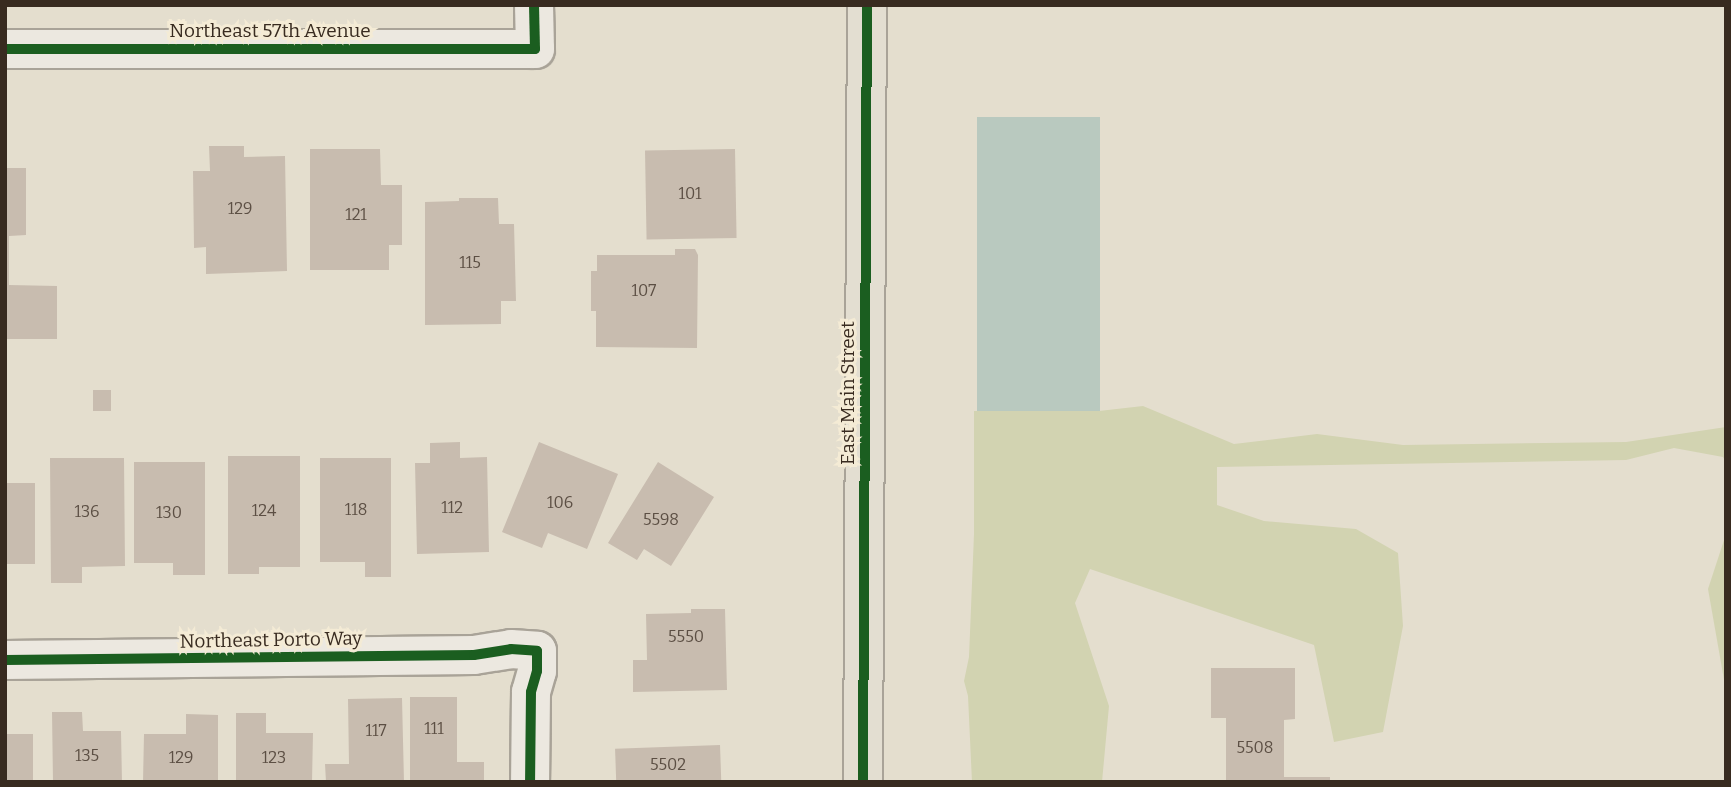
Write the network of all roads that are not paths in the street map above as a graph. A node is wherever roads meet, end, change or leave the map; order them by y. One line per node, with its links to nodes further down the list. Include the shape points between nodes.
1 (534, 5): 3 (street, Northeast 57th Avenue, via 535,49)
2 (867, 5): 6 (main road, East Main Street)
3 (5, 49)
4 (5, 660): 5 (street, Northeast Porto Way, via 537,651 531,692)
5 (530, 782)
6 (863, 782)

